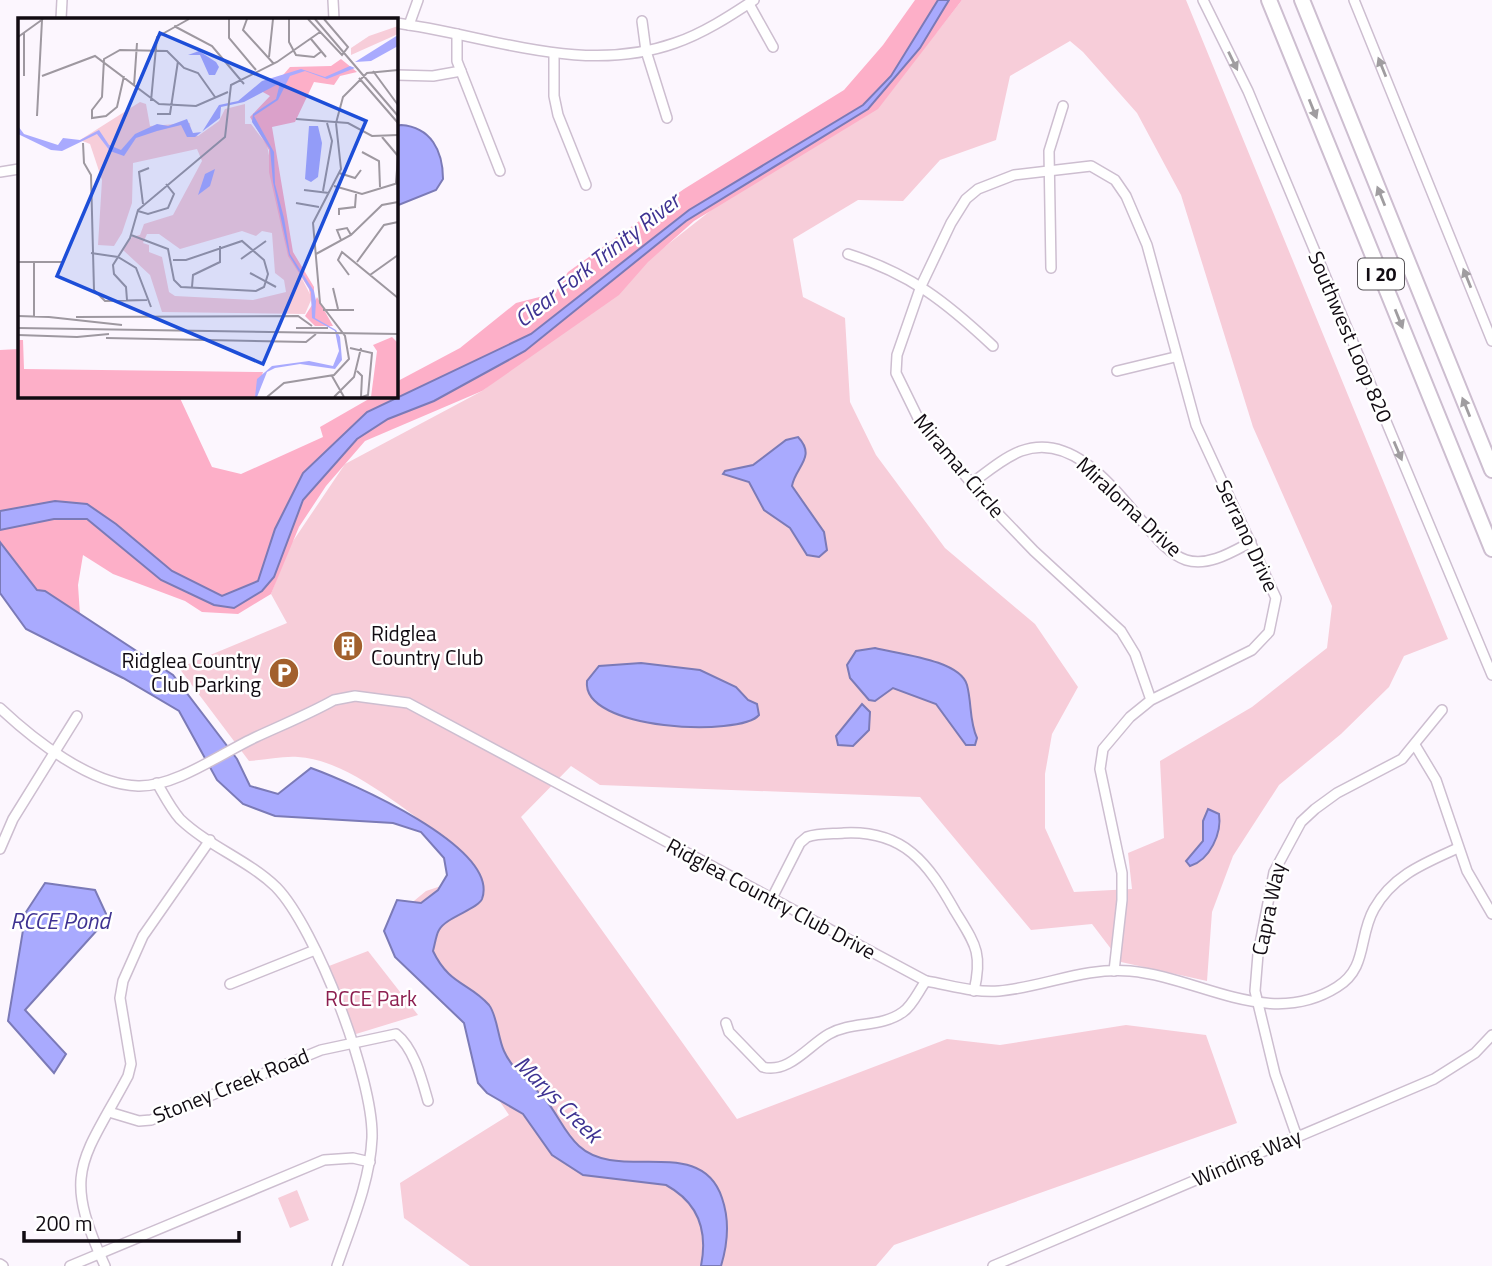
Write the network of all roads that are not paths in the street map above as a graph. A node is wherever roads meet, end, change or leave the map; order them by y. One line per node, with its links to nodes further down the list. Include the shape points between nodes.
1 (62, 0): 9 (street)
2 (333, 0): 10 (street)
3 (418, 0): 13 (street)
4 (1203, 0): 38 (street, Southwest Loop 820, one-way to 38, via 1248,91)
5 (1269, 0): 37 (highway, I 20, one-way to 37)
6 (1302, 0): 34 (highway, I 20, one-way to 6)
7 (1354, 0): 30 (street, one-way to 7)
8 (751, 2): 15 (street); 16 (street, via 675,43)
9 (61, 18)
10 (334, 18)
11 (642, 21): 16 (street)
12 (397, 23): 13 (street)
13 (410, 25): 14 (street)
14 (457, 34): 17 (street); 18 (street, via 455,54)
15 (773, 47)
16 (646, 51): 17 (street, via 594,58); 21 (street)
17 (554, 54): 26 (street, via 558,114)
18 (461, 71): 19 (street); 24 (street)
19 (397, 75)
20 (1063, 106): 23 (street, via 1049,151)
21 (667, 118)
22 (18, 169): 25 (street)
23 (1049, 170): 28 (street); 29 (street, Miramar Circle, via 985,185 966,199); 32 (street, Serrano Drive, via 1091,166 1115,180 1126,196 1147,245)
24 (500, 171)
25 (0, 172)
26 (586, 185)
27 (848, 254): 29 (street)
28 (1051, 268)
29 (920, 286): 31 (street, via 945,302); 35 (street, Miramar Circle, via 897,355 899,382 918,418)
30 (1492, 341)
31 (993, 346)
32 (1175, 357): 33 (street); 36 (street, Serrano Drive, via 1196,425)
33 (1117, 372)
34 (1492, 470)
35 (972, 483): 36 (street, Miraloma Drive, via 1018,452 1056,449 1097,473 1155,537 1187,561 1211,560); 39 (street, Miramar Circle, via 1034,551 1121,631 1135,654)
36 (1251, 542): 39 (street, Serrano Drive, via 1276,598 1269,632 1241,657)
37 (1492, 549)
38 (1492, 675)
39 (1151, 700): 52 (street, Serrano Drive, via 1107,742 1100,762 1122,873)
40 (0, 708): 44 (street, Ridglea Country Club Drive)
41 (1442, 710): 43 (street, Capra Way)
42 (76, 716): 44 (street)
43 (1415, 745): 47 (street, via 1443,798); 56 (street, Capra Way, via 1396,763 1315,809 1280,856 1258,954)
44 (55, 752): 45 (street, Ridglea Country Club Drive, via 110,781 135,786); 48 (street)
45 (157, 783): 46 (street, via 180,818); 49 (street, Ridglea Country Club Drive, via 345,697 382,698 408,703)
46 (210, 840): 51 (street, via 274,886 299,916); 61 (street, via 143,936 123,981 120,998 131,1064)
47 (1458, 848): 50 (street); 56 (street, Ridglea Country Club Drive, via 1395,881 1374,910 1363,938 1362,957 1345,982 1308,1000)
48 (0, 849)
49 (771, 900): 53 (street, Ridglea Country Club Drive); 55 (street, via 807,837 864,832 892,839 929,870 966,928 980,958)
50 (1492, 914)
51 (315, 950): 54 (street); 59 (street)
52 (1114, 971): 55 (street, Ridglea Country Club Drive, via 1094,970 1013,989); 56 (street, Ridglea Country Club Drive, via 1132,971)
53 (926, 981): 55 (street, Ridglea Country Club Drive); 57 (street, via 905,1011 878,1023 830,1033 783,1066 769,1069 729,1032)
54 (230, 984)
55 (974, 991)
56 (1258, 1003): 62 (street, Capra Way, via 1275,1074)
57 (726, 1023)
58 (1492, 1035): 62 (street, Winding Way, via 1475,1054 1434,1079)
59 (353, 1043): 60 (street, Stoney Creek Road, via 396,1034 417,1069); 61 (street, Stoney Creek Road, via 321,1051 151,1121); 63 (street, via 371,1115)
60 (428, 1101)
61 (109, 1112): 64 (street, via 81,1165 79,1187 82,1209)
62 (1297, 1137): 68 (street, Winding Way)
63 (370, 1162): 64 (street, via 324,1160); 67 (street)
64 (100, 1254): 65 (street); 66 (street)
65 (70, 1266)
66 (105, 1266)
67 (337, 1266)
68 (993, 1266)

